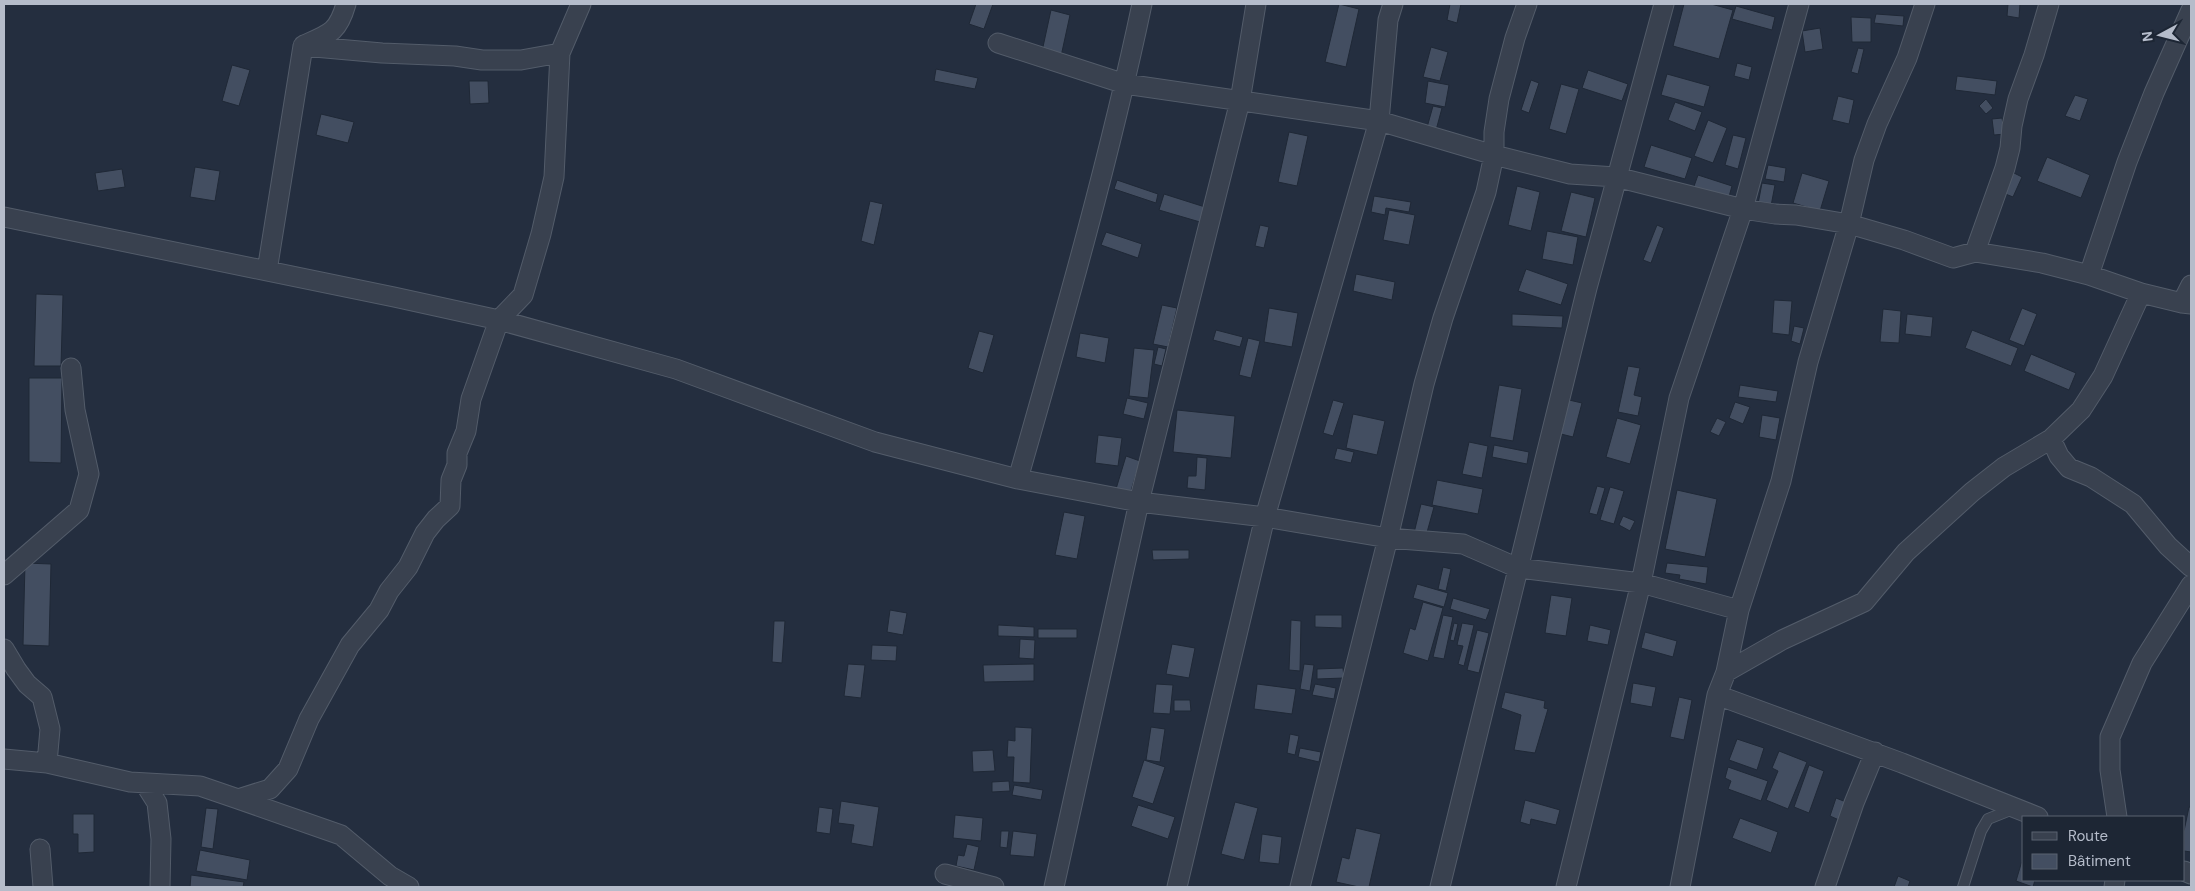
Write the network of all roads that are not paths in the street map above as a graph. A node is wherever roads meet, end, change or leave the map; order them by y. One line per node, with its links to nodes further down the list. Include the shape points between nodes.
1 (346, 4): 13 (street, via 332,33)
2 (581, 4): 14 (street)
3 (1142, 4): 15 (street)
4 (1256, 4): 16 (street)
5 (1393, 4): 17 (street, via 1388,20)
6 (1527, 4): 18 (street, via 1499,98)
7 (1664, 4): 19 (street)
8 (1799, 4): 20 (street)
9 (1926, 4): 22 (street, via 1864,160)
10 (2049, 4): 23 (street, via 2018,99 2005,168)
11 (2191, 10): 25 (street, via 2127,162)
12 (998, 43): 15 (street)
13 (303, 46): 14 (street, via 482,60 521,60); 24 (street)
14 (560, 53): 29 (street, via 554,176 543,225 522,295)
15 (1125, 84): 16 (street); 32 (street, via 1093,214)
16 (1240, 101): 17 (street); 33 (street)
17 (1379, 121): 18 (street); 34 (street)
18 (1494, 155): 19 (street, via 1570,174); 35 (street, via 1486,192 1424,384)
19 (1616, 177): 20 (street); 37 (street)
20 (1743, 209): 22 (street); 39 (street, via 1679,398)
21 (4, 217): 24 (street)
22 (1849, 224): 23 (street, via 1953,258); 41 (street, via 1808,362 1782,481)
23 (1975, 252): 25 (street, via 2033,261)
24 (267, 271): 29 (street)
25 (2089, 275): 27 (street)
26 (2191, 285): 28 (street)
27 (2141, 293): 28 (street); 31 (street, via 2103,376 2081,410)
28 (2186, 304)
29 (499, 320): 32 (street, via 676,369 875,442); 49 (street, via 471,399 466,431 451,480 450,506 425,533 408,567 350,645 309,719 288,770 270,788)
30 (71, 368): 38 (street, via 75,410 89,474 80,510)
31 (2050, 439): 36 (street, via 2069,468 2091,477 2133,504 2168,546); 43 (street, via 2004,467 1972,492 1906,552 1864,602 1782,640)
32 (1018, 479): 33 (street)
33 (1139, 502): 34 (street); 59 (street)
34 (1265, 518): 35 (street); 60 (street)
35 (1388, 538): 37 (street, via 1462,544); 61 (street)
36 (2191, 567)
37 (1518, 568): 39 (street); 62 (street)
38 (4, 575)
39 (1641, 583): 41 (street); 63 (street)
40 (2191, 585): 52 (street, via 2142,663 2110,737 2110,770)
41 (1739, 610): 43 (street)
42 (4, 649): 47 (street, via 22,677 42,697 50,729)
43 (1726, 672): 44 (street)
44 (1717, 695): 45 (street); 64 (street)
45 (1875, 752): 50 (street); 65 (street)
46 (4, 759): 47 (street)
47 (47, 763): 48 (street)
48 (145, 784): 49 (street, via 200,786); 56 (street, via 157,803 161,839)
49 (238, 799): 57 (street, via 342,835 390,876)
50 (2013, 809): 51 (street); 66 (lane, via 1988,820 1981,831)
51 (2035, 816)
52 (2118, 816)
53 (40, 850): 55 (street)
54 (944, 874): 58 (street)
55 (43, 887)
56 (160, 887)
57 (409, 887)
58 (994, 887)
59 (1054, 887)
60 (1177, 887)
61 (1300, 887)
62 (1440, 887)
63 (1566, 887)
64 (1680, 887)
65 (1825, 887)
66 (1964, 887)

